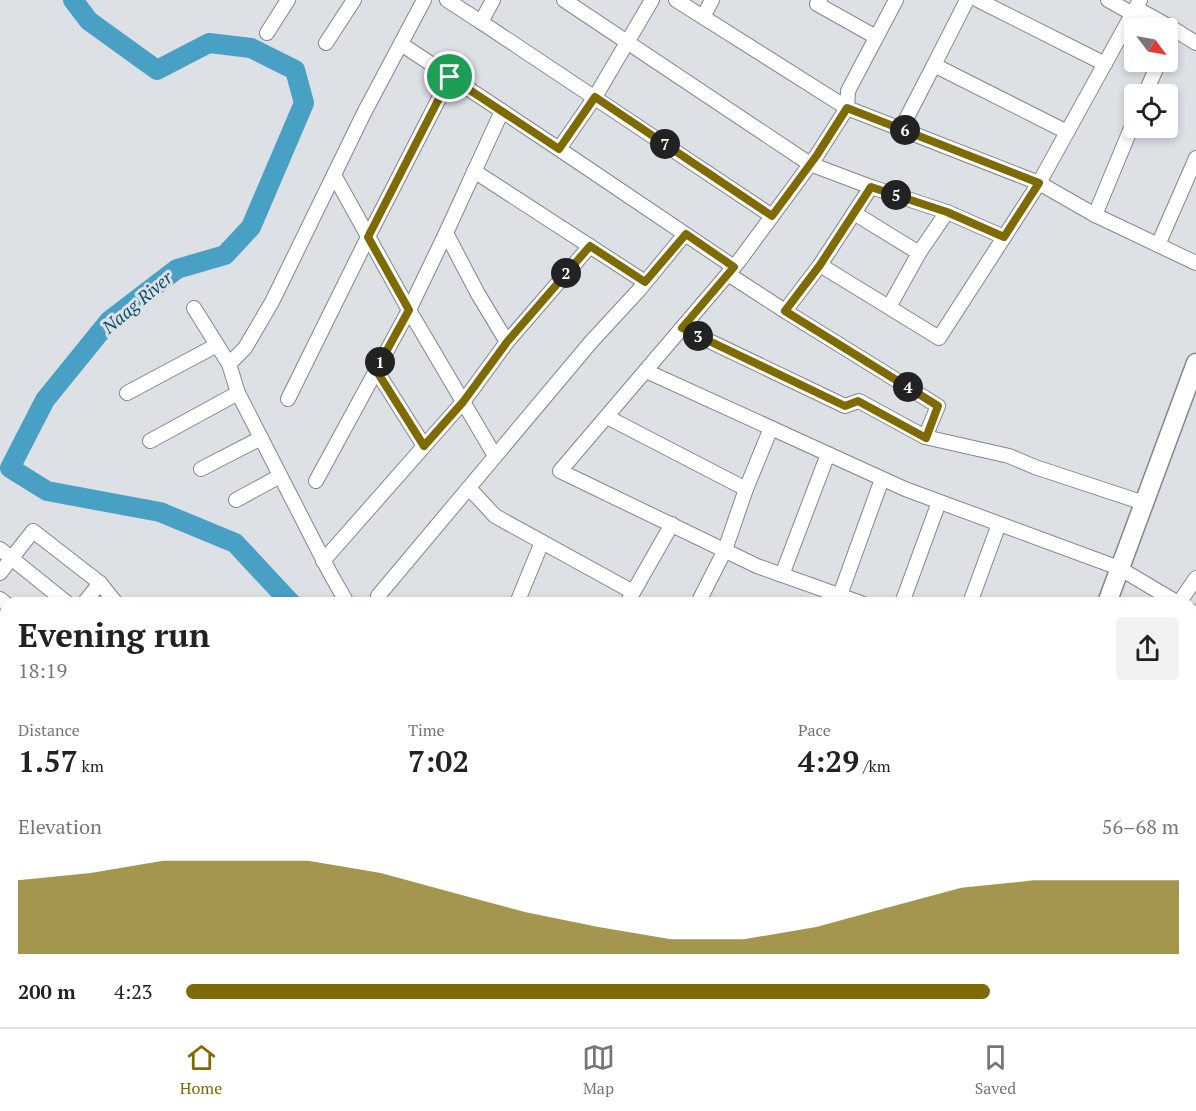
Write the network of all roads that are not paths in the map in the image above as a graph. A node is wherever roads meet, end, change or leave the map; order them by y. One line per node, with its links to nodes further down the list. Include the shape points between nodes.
1 (288, 0): 19 (street)
2 (354, 0): 24 (street)
3 (424, 0): 25 (street)
4 (447, 0): 18 (street)
5 (492, 0): 18 (street)
6 (564, 0): 22 (street)
7 (652, 0): 22 (street)
8 (676, 0): 16 (street)
9 (712, 0): 16 (street)
10 (896, 0): 21 (street)
11 (967, 0): 27 (street)
12 (978, 0): 26 (street)
13 (1108, 0): 15 (street)
14 (816, 1): 21 (street)
15 (1136, 7): 17 (street); 26 (street)
16 (703, 17): 30 (street)
17 (1149, 18)
18 (481, 22): 29 (street)
19 (267, 33)
20 (1178, 37): 23 (street)
21 (876, 38): 30 (street, via 848,91)
22 (627, 42): 29 (street); 37 (street)
23 (1196, 43)
24 (326, 44)
25 (401, 44): 28 (street); 39 (street)
26 (1105, 64): 33 (street)
27 (934, 65): 32 (street); 33 (street)
28 (450, 77): 31 (street); 48 (street)
29 (595, 97): 35 (street); 45 (street)
30 (847, 108): 32 (street); 37 (street)
31 (502, 111): 35 (street); 38 (street)
32 (901, 129): 40 (street)
33 (1067, 132): 40 (street)
34 (1127, 138): 44 (street)
35 (559, 149): 47 (street)
36 (1196, 158): 50 (street)
37 (810, 164): 41 (street); 45 (street)
38 (474, 171): 46 (street); 51 (street)
39 (334, 175): 48 (street); 65 (street, via 272,302 245,348)
40 (1039, 183): 44 (street); 49 (street)
41 (871, 187): 42 (street); 43 (street)
42 (947, 212): 49 (street); 52 (street)
43 (854, 213): 52 (street); 54 (street)
44 (1095, 215): 50 (street)
45 (772, 216): 55 (street)
46 (446, 233): 59 (street); 62 (street)
47 (686, 234): 55 (street); 56 (street)
48 (368, 237): 59 (street); 70 (street)
49 (1004, 237): 57 (street, via 939,338)
50 (1158, 245): 53 (street)
51 (590, 246): 56 (street); 62 (street)
52 (919, 252): 57 (street)
53 (1196, 263)
54 (820, 265): 57 (street); 60 (street)
55 (731, 270): 60 (street); 61 (street)
56 (645, 282): 79 (street)
57 (889, 307)
58 (194, 308): 63 (street)
59 (409, 310): 66 (street); 71 (street)
60 (785, 311): 75 (street, via 938,406)
61 (682, 328): 67 (street); 75 (street, via 845,406 858,401)
62 (507, 342): 71 (street)
63 (217, 345): 65 (street); 68 (street)
64 (1196, 363): 88 (street)
65 (228, 364): 69 (street)
66 (376, 370): 77 (street); 83 (street)
67 (646, 371): 72 (street); 73 (street)
68 (127, 393)
69 (238, 393): 74 (street); 76 (street)
70 (288, 399)
71 (463, 402): 77 (street); 79 (street)
72 (607, 417): 85 (street); 90 (street, via 560,471)
73 (771, 428): 78 (street); 85 (street)
74 (261, 438): 80 (street); 81 (street)
75 (926, 438): 88 (street, via 1009,456)
76 (150, 441)
77 (424, 446): 95 (street)
78 (828, 454): 82 (street); 98 (street)
79 (495, 456): 84 (street)
80 (201, 469)
81 (280, 476): 86 (street); 95 (street)
82 (882, 478): 87 (street); 101 (street)
83 (316, 481)
84 (469, 488): 91 (street, via 495,516); 106 (street)
85 (746, 489): 93 (street)
86 (236, 500)
87 (939, 502): 89 (street); 112 (street)
88 (1144, 503): 96 (street)
89 (999, 524): 96 (street); 113 (street)
90 (672, 525): 93 (street); 109 (street)
91 (542, 542): 107 (street); 108 (street)
92 (0, 549): 94 (street)
93 (725, 550): 98 (street); 110 (street)
94 (11, 558): 97 (street); 100 (street, via 33,531); 102 (street)
95 (323, 561): 105 (street)
96 (1119, 568): 114 (street); 115 (street)
97 (0, 573)
98 (782, 575): 101 (street)
99 (1196, 578): 116 (street)
100 (100, 583): 103 (street); 104 (street)
101 (840, 595): 111 (street)
102 (60, 597)
103 (89, 597)
104 (112, 597)
105 (344, 597)
106 (379, 597)
107 (519, 597)
108 (628, 597)
109 (631, 597)
110 (701, 597)
111 (845, 597)
112 (904, 597)
113 (972, 597)
114 (1109, 597)
115 (1169, 597)
116 (1183, 597)

